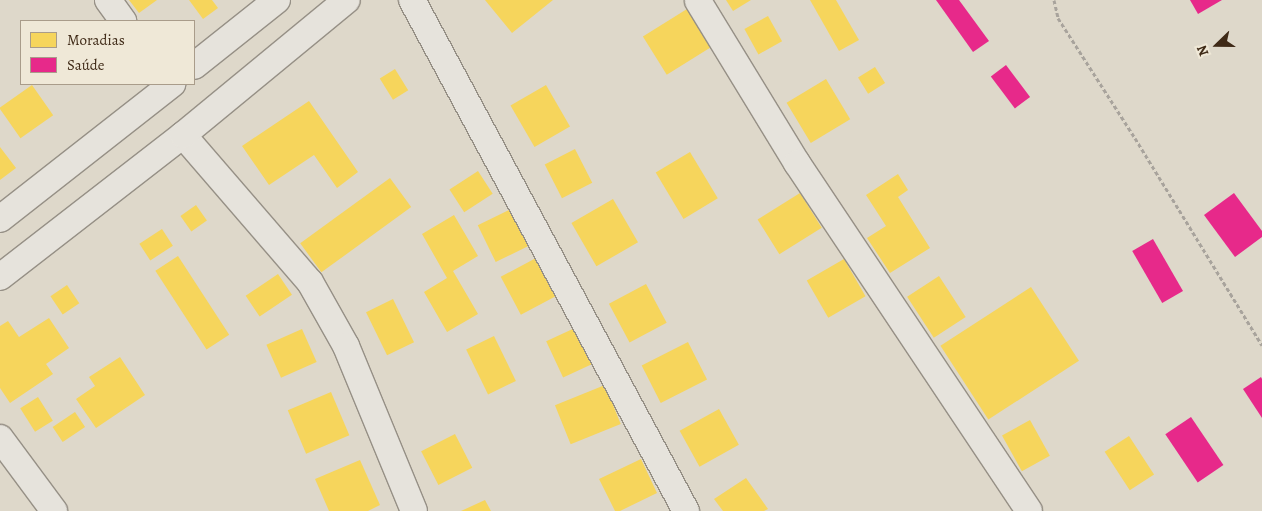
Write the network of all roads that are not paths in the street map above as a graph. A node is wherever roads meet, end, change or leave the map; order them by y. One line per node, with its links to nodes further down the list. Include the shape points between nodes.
1 (108, 0): 6 (street)
2 (277, 0): 7 (street)
3 (347, 0): 9 (street)
4 (412, 0): 15 (street)
5 (698, 1): 16 (street, via 797,163)
6 (122, 20)
7 (195, 65)
8 (168, 85): 10 (street)
9 (182, 135): 11 (street); 14 (street, via 310,282 346,346)
10 (0, 219)
11 (0, 277)
12 (0, 438): 13 (street)
13 (54, 511)
14 (414, 511)
15 (686, 511)
16 (1029, 511)

